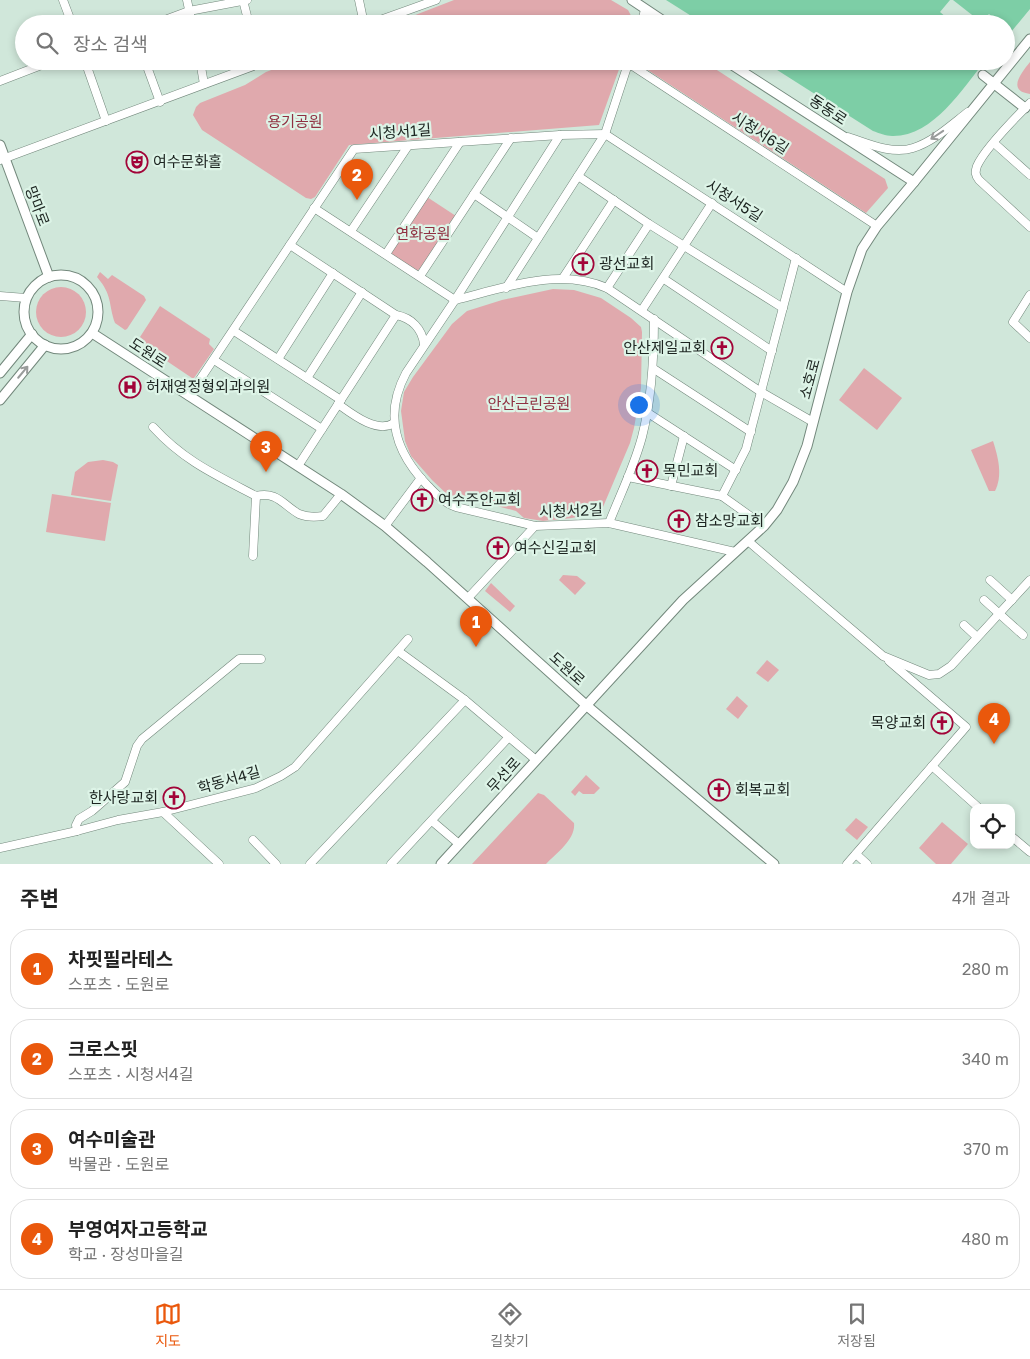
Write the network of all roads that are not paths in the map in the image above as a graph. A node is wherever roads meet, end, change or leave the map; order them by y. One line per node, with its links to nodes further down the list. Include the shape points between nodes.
1 (65, 0): 9 (street)
2 (187, 0): 8 (street)
3 (244, 0): 8 (street); 12 (street)
4 (359, 0): 13 (street)
5 (436, 0): 14 (street)
6 (632, 0): 7 (street)
7 (645, 10): 15 (street); 16 (street)
8 (189, 11): 10 (street); 11 (street)
9 (69, 15)
10 (178, 15)
11 (190, 15)
12 (247, 15)
13 (362, 15)
14 (394, 15)
15 (644, 15)
16 (653, 15)
17 (1030, 39): 18 (street, 소호로)
18 (1015, 58)
19 (29, 70): 29 (street)
20 (88, 70): 35 (street)
21 (148, 70): 32 (street)
22 (202, 70): 31 (street)
23 (241, 70): 31 (street)
24 (625, 70): 36 (street)
25 (640, 70): 54 (street, 시청서6길)
26 (740, 70): 37 (street, 동동로)
27 (1005, 70): 30 (street, 소호로)
28 (983, 75): 30 (street)
29 (0, 81)
30 (995, 83): 33 (street, 소호로); 34 (street)
31 (204, 84): 32 (street)
32 (160, 102): 35 (street)
33 (976, 106): 37 (street, one-way to 37, via 930,140 912,149 890,149); 47 (street, 소호로)
34 (1028, 108): 41 (street)
35 (106, 121): 44 (street)
36 (605, 134): 38 (street, 시청서1길); 46 (street); 50 (street, 시청서5길)
37 (840, 134): 47 (street, 동동로)
38 (560, 135): 39 (street, 시청서1길); 52 (street, 시청서2길)
39 (511, 138): 40 (street, 시청서1길); 48 (street)
40 (460, 142): 43 (street, 시청서1길); 60 (street)
41 (994, 143): 45 (street); 55 (street, via 980,161 976,176)
42 (0, 145): 44 (street, 망마로)
43 (408, 146): 51 (street, 시청서1길, via 354,149); 56 (street)
44 (2, 159): 64 (street, 망마로)
45 (1030, 175)
46 (578, 176): 49 (street); 57 (street)
47 (914, 182): 54 (street, 소호로)
48 (474, 194): 52 (street); 63 (street)
49 (614, 200): 53 (street); 65 (street)
50 (712, 202): 59 (street); 61 (street, 시청서5길)
51 (314, 208): 56 (street); 58 (street, 시청서1길)
52 (508, 217): 57 (street); 74 (street, 시청서2길)
53 (649, 224): 59 (street); 68 (street)
54 (877, 226): 70 (street, 소호로, via 862,249)
55 (1030, 227)
56 (351, 231): 60 (street)
57 (538, 238): 67 (street)
58 (290, 245): 62 (street); 79 (street, 시청서1길)
59 (684, 246): 66 (street); 75 (street)
60 (386, 254): 63 (street)
61 (796, 258): 70 (street, 시청서5길); 75 (street)
62 (332, 273): 69 (street); 86 (street)
63 (420, 276): 74 (street)
64 (49, 277): 73 (street, via 36,285); 80 (street, via 73,277 90,289 98,306)
65 (563, 278): 67 (street); 68 (street)
66 (664, 279): 76 (street); 85 (street)
67 (506, 288): 74 (street)
68 (607, 288): 76 (street)
69 (362, 292): 77 (street); 90 (street)
70 (846, 292): 96 (street, 소호로)
71 (1030, 295): 82 (street, via 1013,322)
72 (0, 296): 73 (street)
73 (26, 298): 81 (street, via 24,317)
74 (455, 300): 83 (street, 시청서2길)
75 (783, 308): 85 (street)
76 (642, 310): 78 (street)
77 (396, 315): 83 (street, via 419,329); 94 (street)
78 (654, 319): 88 (street); 91 (street)
79 (234, 331): 86 (street); 87 (street, 시청서1길)
80 (92, 333): 84 (street, via 71,348); 92 (street, 도원로)
81 (32, 334): 84 (street); 89 (street)
82 (1030, 338)
83 (424, 344): 97 (street, 시청서2길, via 400,384)
84 (45, 345): 93 (street, one-way to 84)
85 (772, 351): 91 (street)
86 (278, 359): 90 (street)
87 (214, 360): 92 (street, 시청서1길); 99 (street)
88 (654, 370): 95 (street); 100 (street)
89 (0, 373)
90 (307, 378): 94 (street)
91 (761, 392): 96 (street); 100 (street)
92 (189, 396): 102 (street, 도원로)
93 (0, 400)
94 (340, 402): 97 (street, via 376,425); 99 (street)
95 (648, 413): 101 (street); 104 (street)
96 (813, 422): 113 (street, 소호로, via 793,482)
97 (394, 423): 105 (street, 시청서2길, via 402,451)
98 (153, 427): 108 (street, via 185,457)
99 (322, 429): 102 (street)
100 (750, 432): 103 (street)
101 (684, 436): 103 (street); 106 (street)
102 (298, 466): 107 (street, 도원로)
103 (736, 470): 109 (street)
104 (628, 477): 106 (street); 110 (street)
105 (421, 478): 111 (street); 112 (street, 시청서2길, via 450,505)
106 (671, 486): 109 (street)
107 (341, 494): 108 (street, via 322,516 300,514 266,493); 111 (street, 도원로)
108 (256, 496): 116 (street)
109 (722, 496): 113 (street)
110 (608, 523): 112 (street, 시청서2길); 115 (street, 시청서2길)
111 (385, 526): 119 (street, 도원로)
112 (535, 526): 119 (street)
113 (764, 526): 114 (street, 소호로)
114 (748, 541): 115 (street, 소호로); 128 (street)
115 (735, 552): 131 (street, 소호로, via 683,600)
116 (252, 556)
117 (990, 580): 121 (street)
118 (1030, 580): 121 (street)
119 (468, 598): 131 (street, 도원로)
120 (984, 600): 122 (street)
121 (1012, 600): 122 (street)
122 (999, 614): 124 (street); 125 (street)
123 (964, 625): 125 (street)
124 (1023, 635)
125 (977, 637): 128 (street, via 948,669 939,674 924,674)
126 (408, 638): 127 (street, 학동서4길)
127 (398, 651): 130 (street); 136 (street, 학동서4길, via 295,767 256,788)
128 (882, 656): 134 (street, via 966,727)
129 (261, 660): 138 (street, via 239,659 142,738 125,782 79,819)
130 (465, 700): 132 (street); 147 (street)
131 (586, 704): 133 (street, 무선로); 150 (street, 도원로)
132 (509, 737): 133 (street); 137 (street)
133 (536, 760): 141 (street, 무선로)
134 (932, 766): 135 (street); 144 (street)
135 (975, 804)
136 (163, 812): 138 (street, 학동서4길); 145 (street)
137 (432, 821): 141 (street); 148 (street)
138 (77, 831): 142 (street, 학동서4길)
139 (1015, 839): 143 (street)
140 (253, 840): 146 (street)
141 (459, 844): 149 (street, 무선로)
142 (0, 848)
143 (1030, 852)
144 (856, 854): 151 (street); 152 (street)
145 (219, 864)
146 (276, 864)
147 (310, 864)
148 (391, 864)
149 (441, 864)
150 (774, 864)
151 (847, 864)
152 (867, 864)

